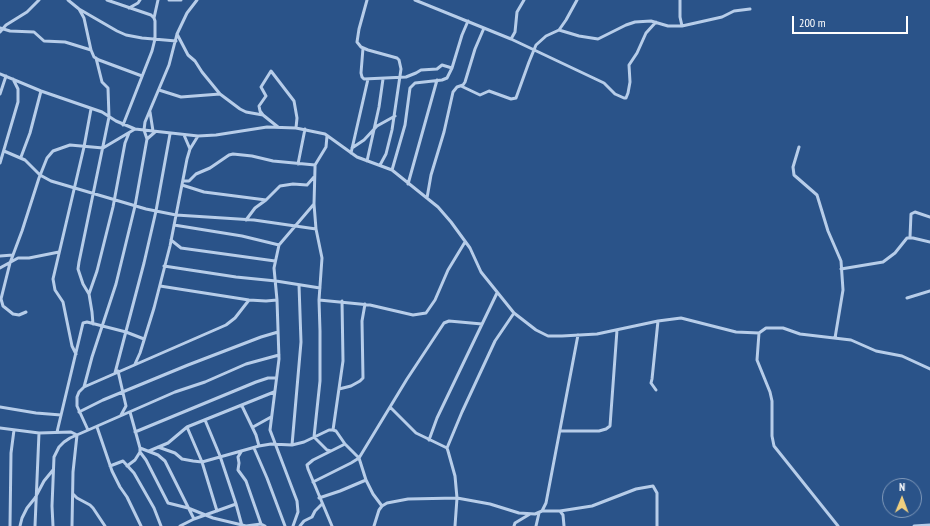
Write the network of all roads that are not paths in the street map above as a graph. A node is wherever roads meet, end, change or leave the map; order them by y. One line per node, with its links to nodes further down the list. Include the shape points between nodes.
1 (38, 0): 23 (street, via 27,12)
2 (68, 0): 16 (street)
3 (107, 0): 15 (street)
4 (140, 0): 15 (street)
5 (158, 0): 18 (street)
6 (169, 0): 7 (street)
7 (180, 0)
8 (197, 0): 25 (street, via 187,13)
9 (367, 0): 29 (street, via 357,39)
10 (415, 0): 14 (street)
11 (524, 0): 27 (street, via 517,12 515,32)
12 (577, 0): 24 (street)
13 (680, 0): 21 (street)
14 (423, 2): 19 (street)
15 (129, 8): 18 (street)
16 (79, 9): 26 (street, via 126,35); 30 (street, via 84,18)
17 (750, 9): 21 (street)
18 (154, 18): 26 (street)
19 (468, 21): 22 (street); 33 (street)
20 (656, 22): 21 (street, via 668,26); 24 (street, via 628,23 598,39); 31 (street, via 646,33 629,65 630,82 626,98 618,96 604,83)
21 (682, 26)
22 (484, 28): 27 (street); 41 (street, via 465,82)
23 (1, 30): 30 (street, via 34,32 44,41 65,42)
24 (558, 30): 31 (street, via 546,36)
25 (178, 34): 28 (street); 45 (street, via 188,55)
26 (155, 39): 28 (street); 35 (street)
27 (511, 39): 31 (street)
28 (176, 41): 42 (street)
29 (363, 48): 36 (street, via 397,58); 39 (street, via 362,77)
30 (91, 50): 32 (street)
31 (534, 50): 41 (street, via 514,99 489,91 480,95)
32 (96, 58): 35 (street); 50 (street, via 102,82 108,88)
33 (452, 68): 36 (street, via 442,65); 40 (street, via 448,78)
34 (2, 74): 38 (street); 44 (street)
35 (142, 76): 51 (street)
36 (401, 77): 37 (street); 49 (street)
37 (383, 78): 39 (street); 55 (street)
38 (13, 79): 43 (street); 70 (street, via 18,89 18,102)
39 (368, 79): 68 (street)
40 (437, 80): 78 (street, via 415,83 410,88 404,125); 82 (street)
41 (461, 86): 86 (street, via 453,92)
42 (159, 90): 45 (street, via 181,97); 47 (street)
43 (40, 91): 46 (street); 72 (street, via 30,133)
44 (0, 94)
45 (220, 94): 48 (street, via 246,112)
46 (91, 108): 50 (street); 65 (street)
47 (150, 111): 56 (street); 59 (street)
48 (263, 115): 52 (street); 53 (street, via 259,106 266,96 261,87 271,71 294,101)
49 (394, 116): 55 (street); 77 (street, via 388,146)
50 (109, 117): 51 (street); 67 (street)
51 (123, 125): 54 (street)
52 (278, 127): 53 (street); 62 (street)
53 (296, 128): 57 (street)
54 (135, 129): 56 (street); 58 (street)
55 (374, 129): 68 (street); 73 (street)
56 (144, 130): 59 (street); 64 (street)
57 (305, 130): 63 (street, via 321,132); 75 (street)
58 (130, 132): 67 (street); 87 (street, via 125,142)
59 (154, 132): 60 (street); 64 (street)
60 (170, 134): 61 (street); 91 (street)
61 (184, 135): 62 (street); 69 (street)
62 (198, 136): 69 (street)
63 (327, 136): 71 (street); 76 (street, via 326,147)
64 (147, 139): 90 (street)
65 (84, 147): 67 (street); 79 (street, via 70,145 53,151); 84 (street)
66 (799, 147): 110 (street, via 793,167 794,175 817,196 841,261)
67 (103, 148): 85 (street)
68 (352, 148): 71 (street)
69 (190, 149): 81 (street)
70 (4, 151): 72 (street); 74 (street)
71 (351, 153): 73 (street)
72 (21, 157): 79 (street)
73 (367, 160): 77 (street)
74 (0, 163)
75 (298, 164): 76 (street); 81 (street, via 233,154 196,174 189,181)
76 (315, 165): 80 (street)
77 (380, 165): 78 (street)
78 (392, 170): 82 (street)
79 (40, 175): 84 (street); 104 (street)
80 (314, 177): 88 (street, via 307,185 280,186); 89 (street)
81 (183, 181): 83 (street)
82 (408, 184): 86 (street)
83 (182, 185): 88 (street, via 204,192); 92 (street)
84 (74, 188): 85 (street); 103 (street)
85 (93, 194): 87 (street); 117 (street, via 78,269)
86 (427, 198): 100 (street, via 445,214)
87 (115, 200): 90 (street); 117 (street)
88 (266, 200): 94 (street)
89 (314, 204): 96 (street); 97 (street)
90 (134, 206): 91 (street); 129 (street, via 118,278)
91 (156, 211): 92 (street); 131 (street)
92 (176, 216): 94 (street); 95 (street)
93 (930, 217): 98 (street, via 914,212 911,214)
94 (246, 220): 96 (street)
95 (174, 225): 99 (street); 102 (street)
96 (296, 226): 97 (street); 102 (street)
97 (316, 229): 114 (street, via 322,258)
98 (910, 237): 101 (street); 110 (street, via 883,262)
99 (171, 240): 106 (street, via 181,248); 108 (street)
100 (465, 242): 116 (street, via 481,272); 123 (street, via 426,313 413,315)
101 (930, 242)
102 (279, 245): 106 (street)
103 (59, 252): 107 (street, via 18,258); 137 (street, via 53,284 63,302)
104 (13, 255): 105 (street); 107 (street)
105 (0, 256)
106 (275, 261): 111 (street)
107 (10, 263): 109 (street); 124 (street, via 1,304 16,315)
108 (164, 266): 111 (street); 113 (street)
109 (0, 268)
110 (841, 269): 135 (street, via 843,290)
111 (276, 281): 112 (street); 120 (street)
112 (299, 285): 114 (street); 173 (street, via 300,349)
113 (160, 286): 119 (street); 136 (street)
114 (320, 288): 121 (street)
115 (930, 291): 118 (street)
116 (498, 293): 125 (street); 128 (street)
117 (89, 294): 127 (street)
118 (907, 298)
119 (249, 300): 120 (street); 139 (street, via 226,325)
120 (277, 300): 132 (street)
121 (319, 300): 122 (street); 169 (street, via 320,381)
122 (342, 301): 123 (street); 144 (street, via 343,361)
123 (364, 304): 144 (street, via 363,378 351,386)
124 (26, 312)
125 (514, 313): 134 (street, via 544,335); 177 (street, via 495,341)
126 (658, 320): 130 (street); 133 (street, via 681,318 736,332); 145 (street, via 652,379 652,385)
127 (93, 324): 129 (street); 137 (street, via 83,323)
128 (482, 324): 150 (street, via 444,323); 170 (street)
129 (102, 327): 131 (street); 143 (street)
130 (616, 330): 134 (street); 164 (street, via 610,426 599,431)
131 (126, 332): 136 (street); 141 (street)
132 (278, 332): 138 (street); 146 (street)
133 (758, 333): 135 (street, via 766,328 783,328 800,334); 228 (street, via 757,360 772,401 774,446)
134 (578, 335): 164 (street)
135 (835, 338): 140 (street, via 851,340 876,352 902,356)
136 (144, 339): 139 (street)
137 (76, 354): 153 (street)
138 (279, 355): 142 (street); 152 (street, via 246,364)
139 (135, 364): 141 (street)
140 (930, 369)
141 (116, 372): 143 (street); 146 (street)
142 (276, 378): 147 (street); 166 (street, via 256,382)
143 (84, 387): 151 (street, via 77,397)
144 (339, 389): 163 (street)
145 (656, 390)
146 (124, 392): 151 (street); 154 (street, via 126,406)
147 (274, 392): 148 (street); 155 (street)
148 (242, 406): 156 (street); 159 (street)
149 (0, 407): 153 (street)
150 (390, 407): 170 (street, via 416,433); 183 (street)
151 (79, 412): 162 (street)
152 (130, 412): 154 (street); 166 (street)
153 (61, 415): 165 (street)
154 (119, 416): 157 (street)
155 (271, 417): 159 (street); 171 (street, via 270,430)
156 (205, 420): 158 (street); 182 (street)
157 (97, 427): 162 (street); 185 (street)
158 (187, 427): 175 (street, via 168,443); 184 (street)
159 (252, 427): 174 (street)
160 (0, 428): 161 (street)
161 (14, 430): 167 (street); 208 (street, via 11,453)
162 (88, 430): 168 (street)
163 (333, 430): 169 (street); 172 (street)
164 (560, 431): 200 (street, via 546,503)
165 (57, 432): 167 (street); 168 (street, via 71,432)
166 (135, 432): 178 (street)
167 (39, 433): 191 (street)
168 (77, 435): 187 (street, via 59,447 54,457); 190 (street)
169 (314, 437): 173 (street); 181 (street)
170 (429, 440): 177 (street)
171 (275, 444): 173 (street); 174 (street); 220 (street, via 297,501 298,512)
172 (345, 444): 181 (street); 183 (street)
173 (292, 445)
174 (259, 446): 176 (street)
175 (158, 447): 179 (street); 184 (street, via 182,458)
176 (254, 448): 180 (street); 219 (street)
177 (447, 448): 193 (street, via 454,469)
178 (140, 450): 179 (street); 186 (street, via 135,460); 197 (street, via 166,501)
179 (149, 451): 197 (street, via 165,461)
180 (241, 451): 182 (street); 205 (street, via 238,470 246,481)
181 (331, 451): 189 (street, via 307,465)
182 (220, 456): 184 (street); 194 (street)
183 (359, 458): 188 (street); 189 (street)
184 (202, 462): 198 (street)
185 (110, 466): 186 (street, via 121,460); 214 (street)
186 (127, 466): 215 (street, via 139,481)
187 (53, 469): 191 (street); 211 (street)
188 (366, 480): 192 (street); 196 (street)
189 (313, 482): 192 (street)
190 (73, 494): 212 (street); 213 (street, via 94,508)
191 (36, 498): 209 (street, via 24,514); 210 (street)
192 (319, 498): 195 (street)
193 (457, 498): 196 (street, via 408,499); 201 (street); 223 (street)
194 (236, 504): 198 (street); 217 (street)
195 (322, 504): 206 (street); 221 (street)
196 (382, 506): 222 (street)
197 (188, 508): 202 (street); 203 (street)
198 (217, 511): 202 (street)
199 (560, 511): 200 (street); 226 (street); 227 (street, via 592,506 636,489 653,486 657,493)
200 (540, 512): 201 (street); 225 (street)
201 (530, 514): 224 (street)
202 (205, 515): 203 (street); 204 (street)
203 (194, 519): 216 (street)
204 (233, 524): 217 (street)
205 (261, 524): 217 (street); 218 (street)
206 (330, 525)
207 (930, 525): 229 (street)
208 (10, 526)
209 (20, 526)
210 (35, 526)
211 (53, 526)
212 (72, 526)
213 (105, 526)
214 (141, 526)
215 (161, 526)
216 (180, 526)
217 (242, 526)
218 (265, 526)
219 (285, 526)
220 (293, 526)
221 (300, 526)
222 (374, 526)
223 (455, 526)
224 (514, 526)
225 (536, 526)
226 (564, 526)
227 (657, 526)
228 (838, 526)
229 (914, 526)

